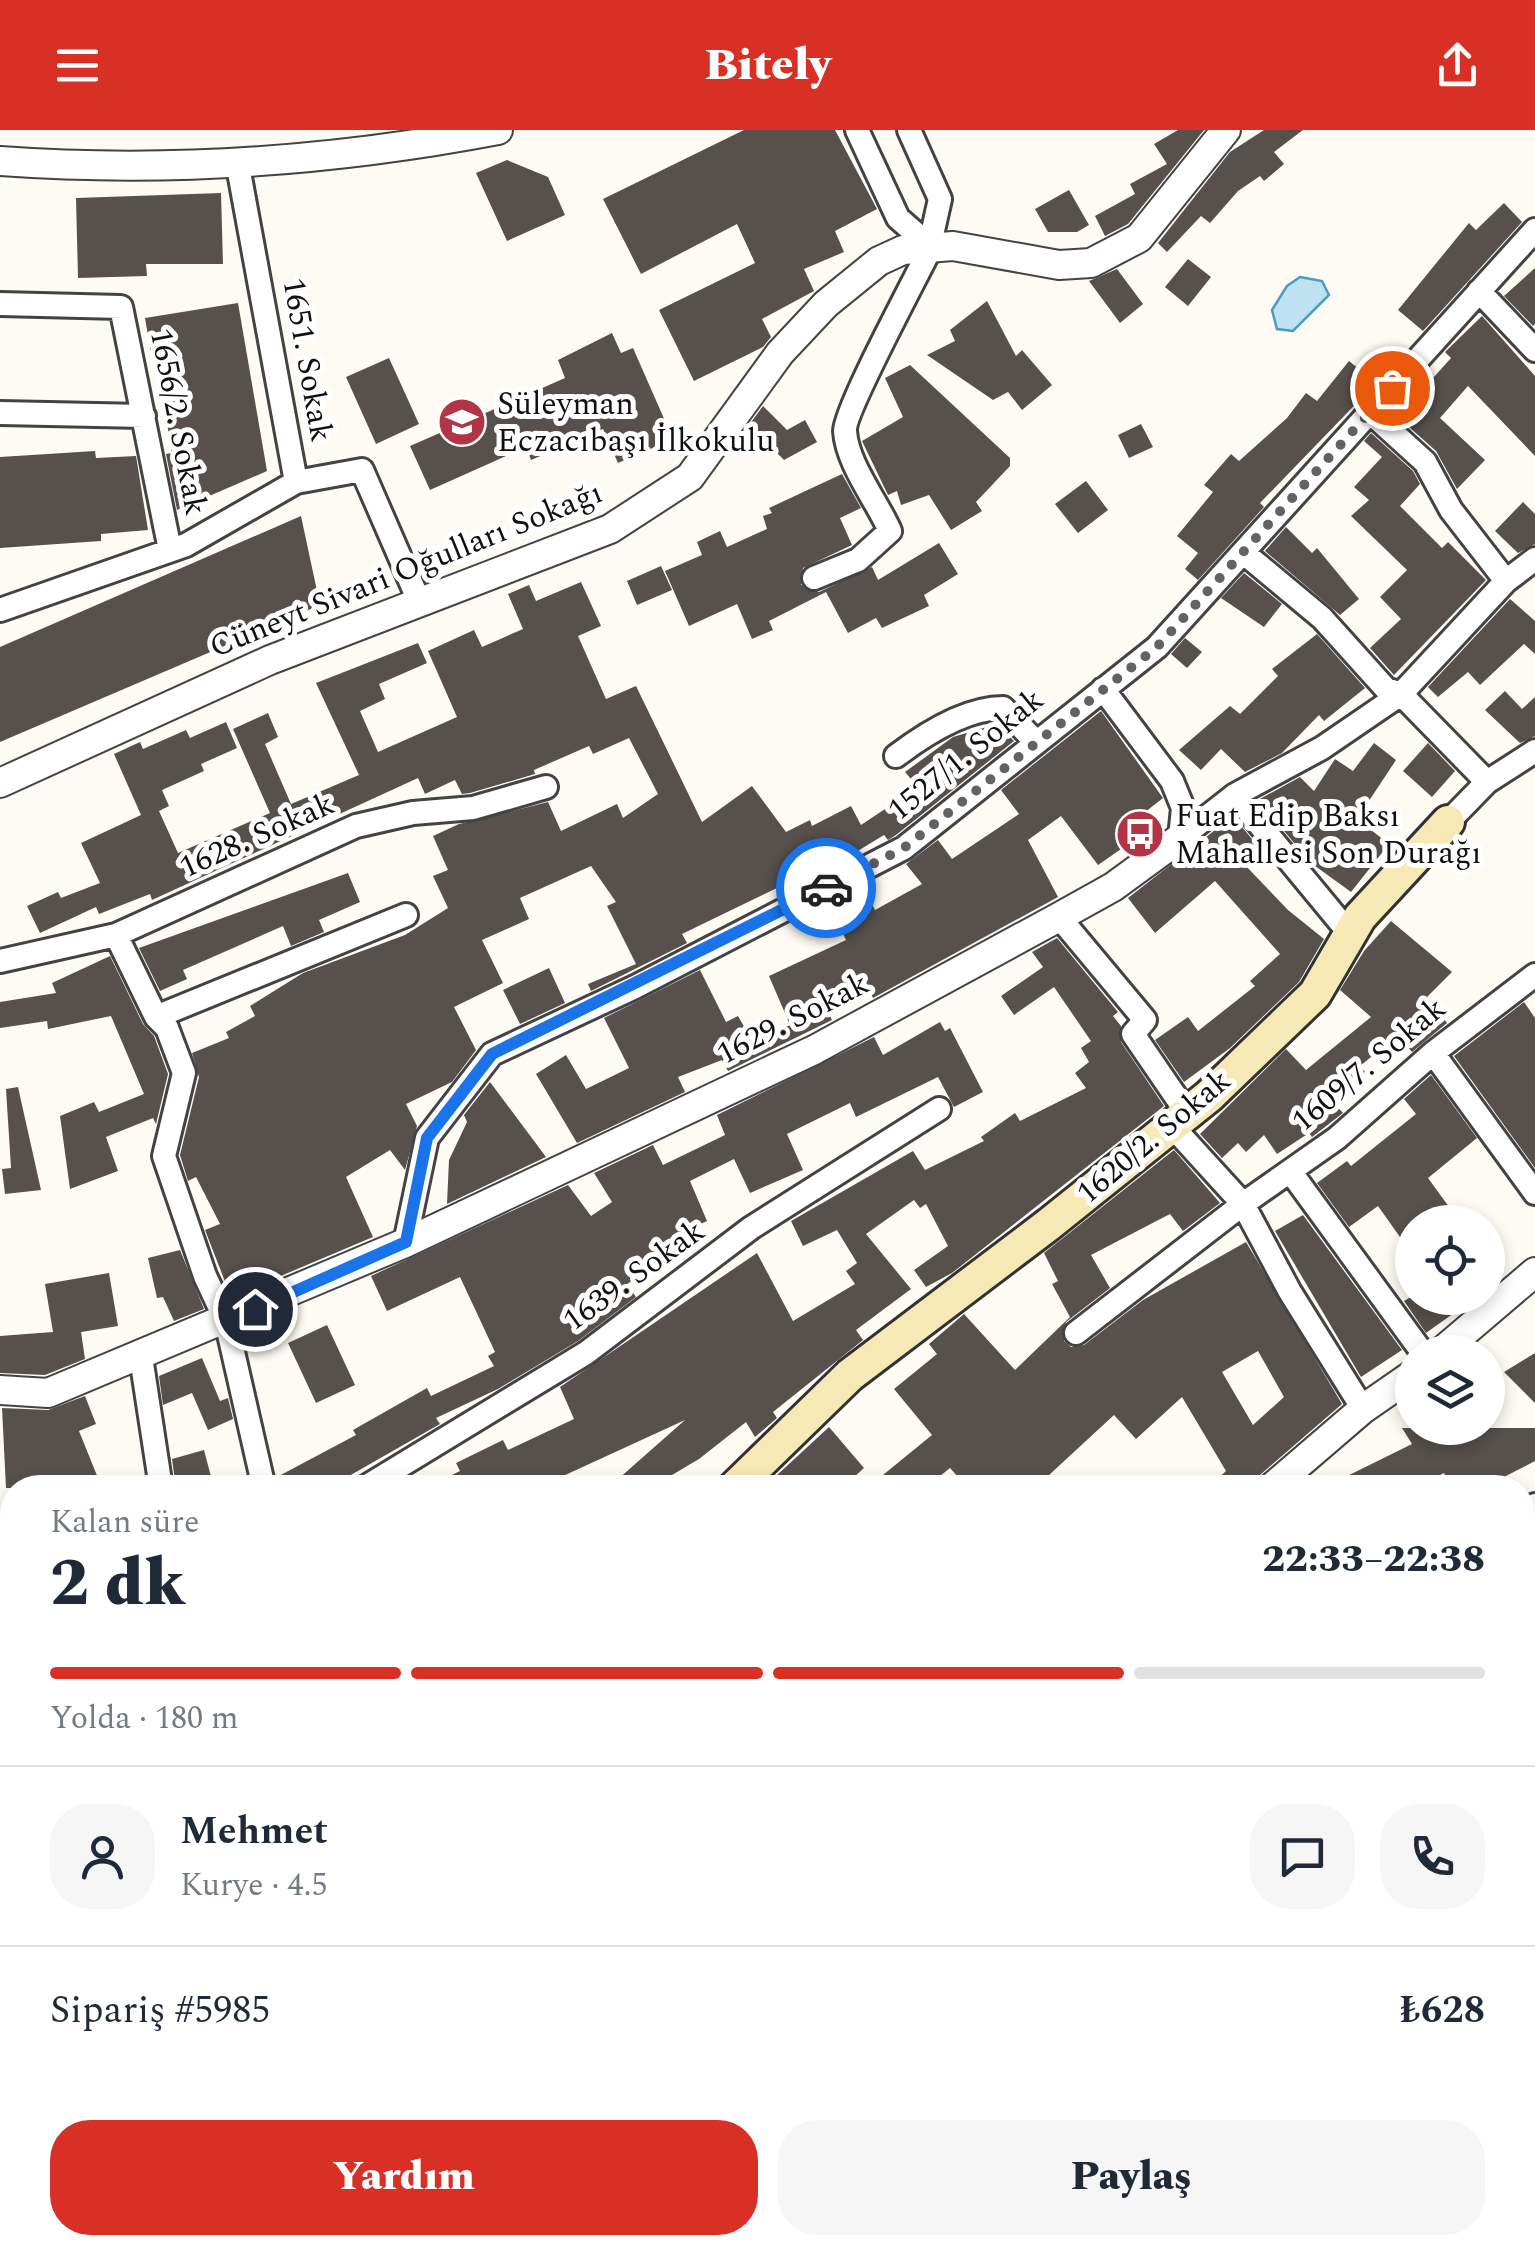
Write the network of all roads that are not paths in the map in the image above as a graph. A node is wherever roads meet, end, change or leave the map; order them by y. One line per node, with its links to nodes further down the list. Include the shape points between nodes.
1 (498, 130): 6 (street)
2 (857, 130): 8 (street, via 898,218)
3 (909, 130): 8 (street, via 940,199)
4 (1226, 130): 8 (street, Cüneyt Sivari Oğulları Sokağı, via 1139,238 1091,262 1058,265)
5 (0, 160): 6 (street, via 104,169)
6 (238, 161): 15 (street, 1651. Sokak)
7 (1535, 230): 9 (street, 1527/1. Sokak)
8 (931, 246): 19 (street, via 852,401 845,431 890,531 858,560); 21 (street, Cüneyt Sivari Oğulları Sokağı, via 879,261 826,304 780,353 690,477 610,528)
9 (1479, 291): 11 (street); 13 (street, 1527/1. Sokak)
10 (0, 304): 14 (street, 1656/2. Sokak, via 121,308)
11 (1535, 350)
12 (0, 412): 14 (street)
13 (1370, 412): 17 (street, 1527/1. Sokak); 20 (street, via 1425,462 1451,510)
14 (144, 416): 16 (street, 1656/2. Sokak)
15 (296, 482): 16 (street); 21 (street, 1651. Sokak, via 362,470)
16 (170, 550): 22 (street)
17 (1244, 554): 23 (street, 1527/1. Sokak, via 1157,647); 24 (street, via 1322,618 1386,689)
18 (1535, 559): 20 (street, 1629. Sokak)
19 (814, 578)
20 (1506, 581): 24 (street, 1629. Sokak)
21 (419, 602): 29 (street, Cüneyt Sivari Oğulları Sokağı, via 270,660)
22 (0, 610)
23 (1103, 689): 25 (street, 1527/1. Sokak); 33 (street, via 1172,781 1183,808)
24 (1402, 694): 28 (street); 31 (street, 1629. Sokak)
25 (1035, 741): 27 (street, via 1003,708 988,708); 47 (street, 1527/1. Sokak, via 904,848 492,1054 427,1138)
26 (1535, 750): 28 (street, 1620/2. Sokak)
27 (896, 756)
28 (1488, 782): 32 (street, 1620/2. Sokak)
29 (0, 783)
30 (546, 787): 37 (street, 1628. Sokak, via 473,808 356,826)
31 (1235, 795): 33 (street, 1629. Sokak); 36 (street)
32 (1448, 822): 36 (main road, 1620/2. Sokak)
33 (1180, 838): 35 (street, 1629. Sokak)
34 (406, 915): 40 (street)
35 (1060, 917): 43 (street, via 1145,1020 1132,1034); 47 (street, 1629. Sokak, via 798,1058)
36 (1350, 934): 43 (main road, 1620/2. Sokak, via 1316,994)
37 (116, 935): 38 (street, 1628. Sokak); 40 (street)
38 (0, 962)
39 (1532, 984): 41 (street, 1609/7. Sokak)
40 (156, 1017): 49 (street, via 184,1072 164,1156)
41 (1433, 1053): 44 (street, 1609/7. Sokak); 45 (street)
42 (939, 1109): 59 (street, 1639. Sokak, via 751,1228 586,1353)
43 (1179, 1120): 46 (street); 60 (main road, 1620/2. Sokak, via 850,1374)
44 (1290, 1171): 46 (street, 1609/7. Sokak); 51 (street)
45 (1535, 1193)
46 (1243, 1204): 50 (street, 1609/7. Sokak); 56 (street)
47 (406, 1242): 49 (street, 1629. Sokak)
48 (1535, 1272): 52 (street)
49 (226, 1321): 53 (street, 1629. Sokak); 58 (street)
50 (1076, 1333)
51 (1410, 1335)
52 (1461, 1335)
53 (141, 1357): 55 (street, 1629. Sokak, via 48,1393); 57 (street)
54 (1395, 1386): 56 (street)
55 (0, 1390)
56 (1363, 1409): 61 (street)
57 (159, 1475)
58 (261, 1475)
59 (385, 1475)
60 (747, 1475)
61 (1286, 1475)

